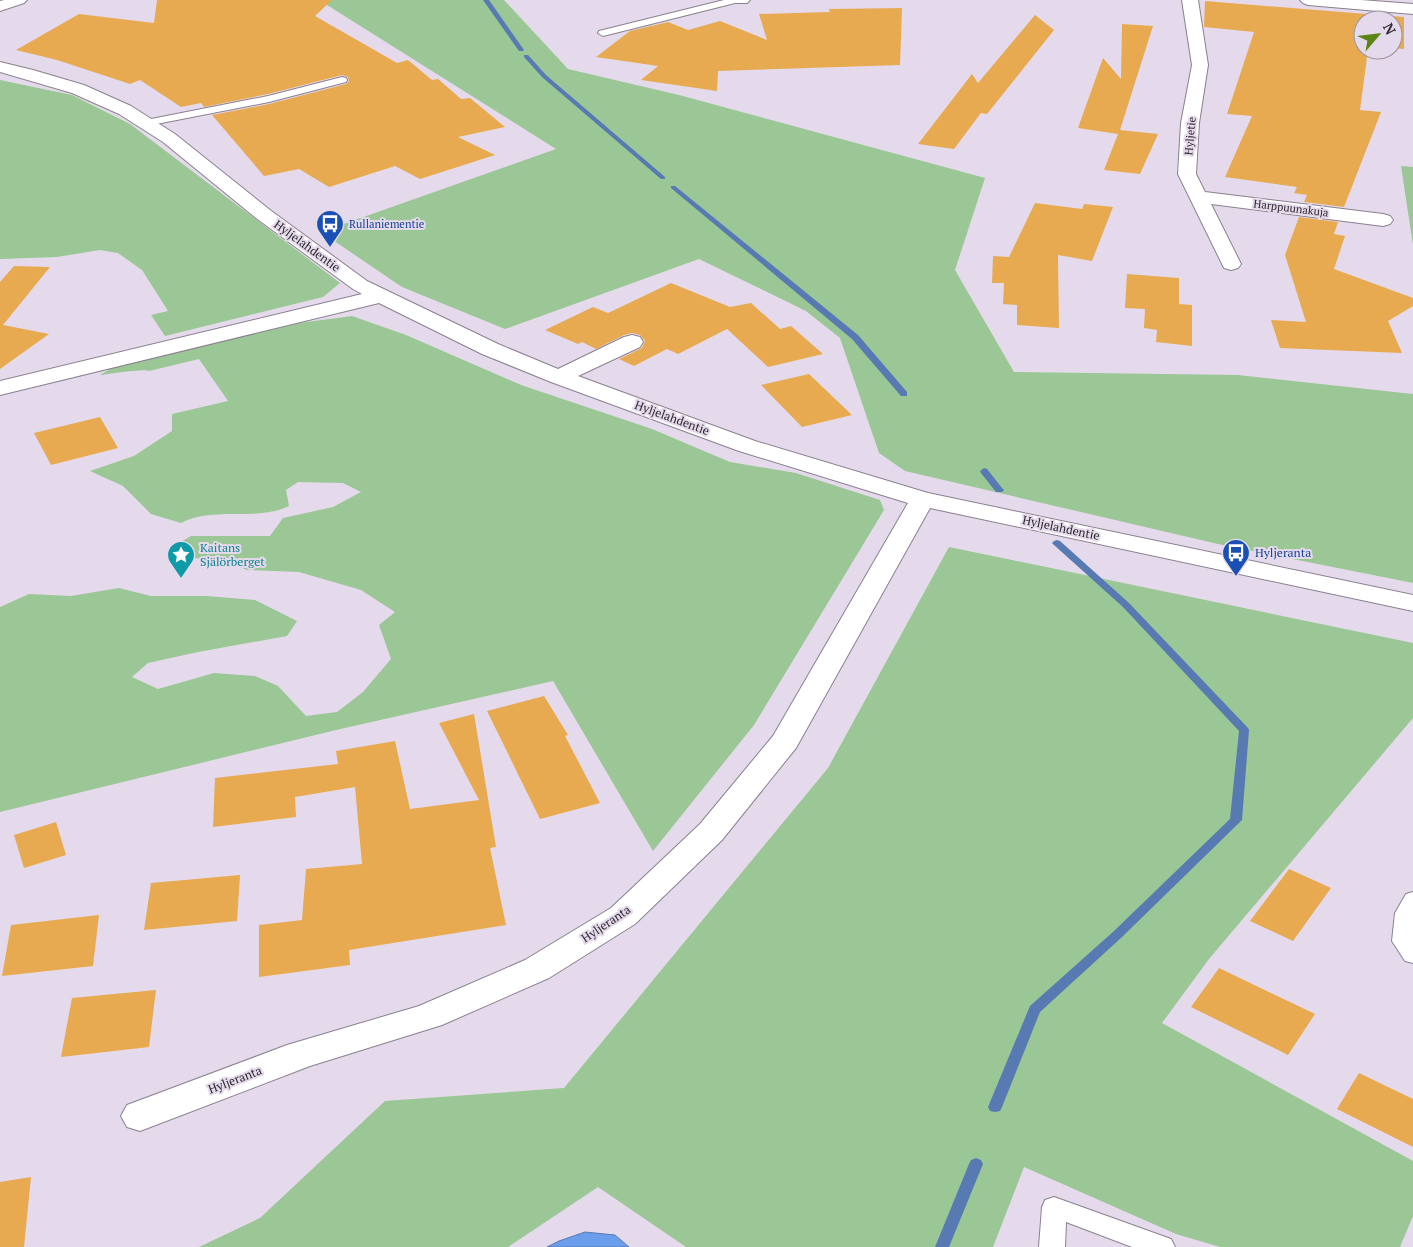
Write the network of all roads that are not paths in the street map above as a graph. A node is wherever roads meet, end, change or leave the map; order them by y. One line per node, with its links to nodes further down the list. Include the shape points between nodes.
1 (19, 0): 6 (street)
2 (736, 0): 3 (street); 8 (lane)
3 (742, 0)
4 (1190, 0): 12 (street, Hyljetie, via 1200,65 1190,123 1187,174)
5 (1308, 0): 7 (street)
6 (0, 6)
7 (1413, 9)
8 (603, 34)
9 (0, 67): 11 (street, Hyljelahdentie, via 78,89)
10 (342, 80): 11 (lane, via 269,99)
11 (146, 123): 15 (street, Hyljelahdentie, via 286,231 360,285)
12 (1198, 196): 13 (street, Harppuunakuja); 14 (street, Hyljetie)
13 (1383, 220)
14 (1231, 264)
15 (381, 296): 17 (street, Hyljelahdentie, via 490,349); 18 (street)
16 (632, 342): 17 (street)
17 (559, 377): 19 (street, Hyljelahdentie, via 747,446)
18 (0, 388)
19 (923, 499): 20 (street, Hyljelahdentie); 23 (street, Hyljeranta, via 785,741 711,832 622,916 537,969 430,1016 300,1055)
20 (1413, 603)
21 (1413, 899): 22 (lane, via 1406,913 1403,940)
22 (1413, 955)
23 (140, 1116)
24 (1052, 1247): 25 (lane, via 1054,1207)
25 (1162, 1247)

